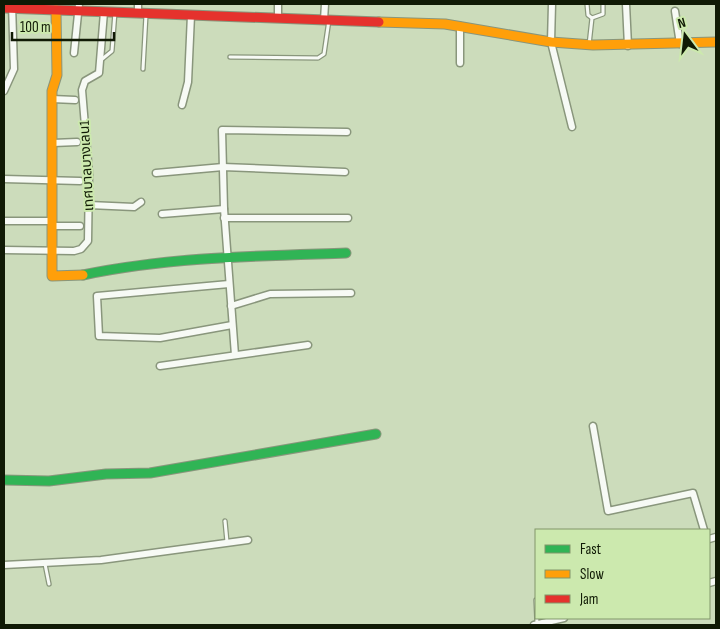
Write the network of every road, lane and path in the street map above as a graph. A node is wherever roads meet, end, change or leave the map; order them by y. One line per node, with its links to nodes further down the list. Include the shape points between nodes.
1 (278, 4): 15 (street)
2 (325, 4): 17 (street)
3 (552, 4): 19 (street)
4 (587, 4): 16 (lane, via 588,15)
5 (603, 4): 16 (lane, via 603,14)
6 (626, 4): 23 (street)
7 (10, 7): 9 (street); 29 (street, via 14,68)
8 (79, 7): 9 (street); 12 (street); 24 (street)
9 (56, 10): 30 (street, via 57,75)
10 (141, 10): 13 (street); 14 (street); 28 (lane)
11 (675, 11): 21 (street)
12 (104, 12): 13 (street); 26 (street, เทศบาลบางเลน1)
13 (114, 12): 26 (lane, via 112,51)
14 (191, 15): 15 (street); 32 (street, via 188,82)
15 (278, 18): 17 (street)
16 (592, 18): 22 (lane)
17 (326, 20): 18 (street); 25 (lane, via 324,54 318,58)
18 (460, 26): 19 (street); 27 (street)
19 (551, 42): 22 (street); 33 (street)
20 (716, 42): 21 (street)
21 (680, 44): 23 (street)
22 (589, 45): 23 (street)
23 (628, 46)
24 (74, 54)
25 (230, 57)
26 (100, 60): 44 (street, เทศบาลบางเลน1, via 97,76 85,81 82,90)
27 (460, 63)
28 (143, 69)
29 (4, 91)
30 (52, 100): 31 (street); 36 (street)
31 (75, 100)
32 (182, 105)
33 (572, 127)
34 (347, 132): 37 (street, via 222,130)
35 (78, 142): 36 (street)
36 (53, 143): 41 (street)
37 (222, 167): 38 (street); 39 (street); 45 (street)
38 (345, 172)
39 (156, 173)
40 (4, 179): 41 (street)
41 (52, 180): 42 (street); 50 (street)
42 (80, 181)
43 (141, 202): 44 (street, via 134,207)
44 (89, 205): 53 (street, เทศบาลบางเลน1, via 88,242 85,246 74,251)
45 (224, 209): 46 (street); 47 (street)
46 (162, 214)
47 (224, 218): 48 (street); 55 (street)
48 (348, 218)
49 (4, 221): 50 (street)
50 (52, 224): 51 (street); 53 (street)
51 (80, 226)
52 (4, 250): 53 (street, เทศบาลบางเลน1)
53 (52, 250): 55 (street, via 52,276)
54 (346, 253): 55 (street)
55 (227, 257): 56 (street)
56 (229, 284): 58 (street); 59 (street, via 97,296 99,336 160,338)
57 (351, 293): 58 (street, via 270,294)
58 (231, 306): 59 (street)
59 (232, 325): 61 (street)
60 (308, 344): 61 (street)
61 (235, 356): 62 (street)
62 (160, 366)
63 (594, 426): 67 (street, via 608,510 693,493)
64 (376, 434): 65 (street, via 158,472 49,481)
65 (4, 480)
66 (225, 521): 69 (lane)
67 (704, 529)
68 (248, 540): 69 (street)
69 (227, 542): 70 (street, via 166,552)
70 (45, 564): 71 (street); 72 (lane)
71 (4, 565)
72 (49, 584)
73 (559, 619): 74 (street)
74 (536, 624)

